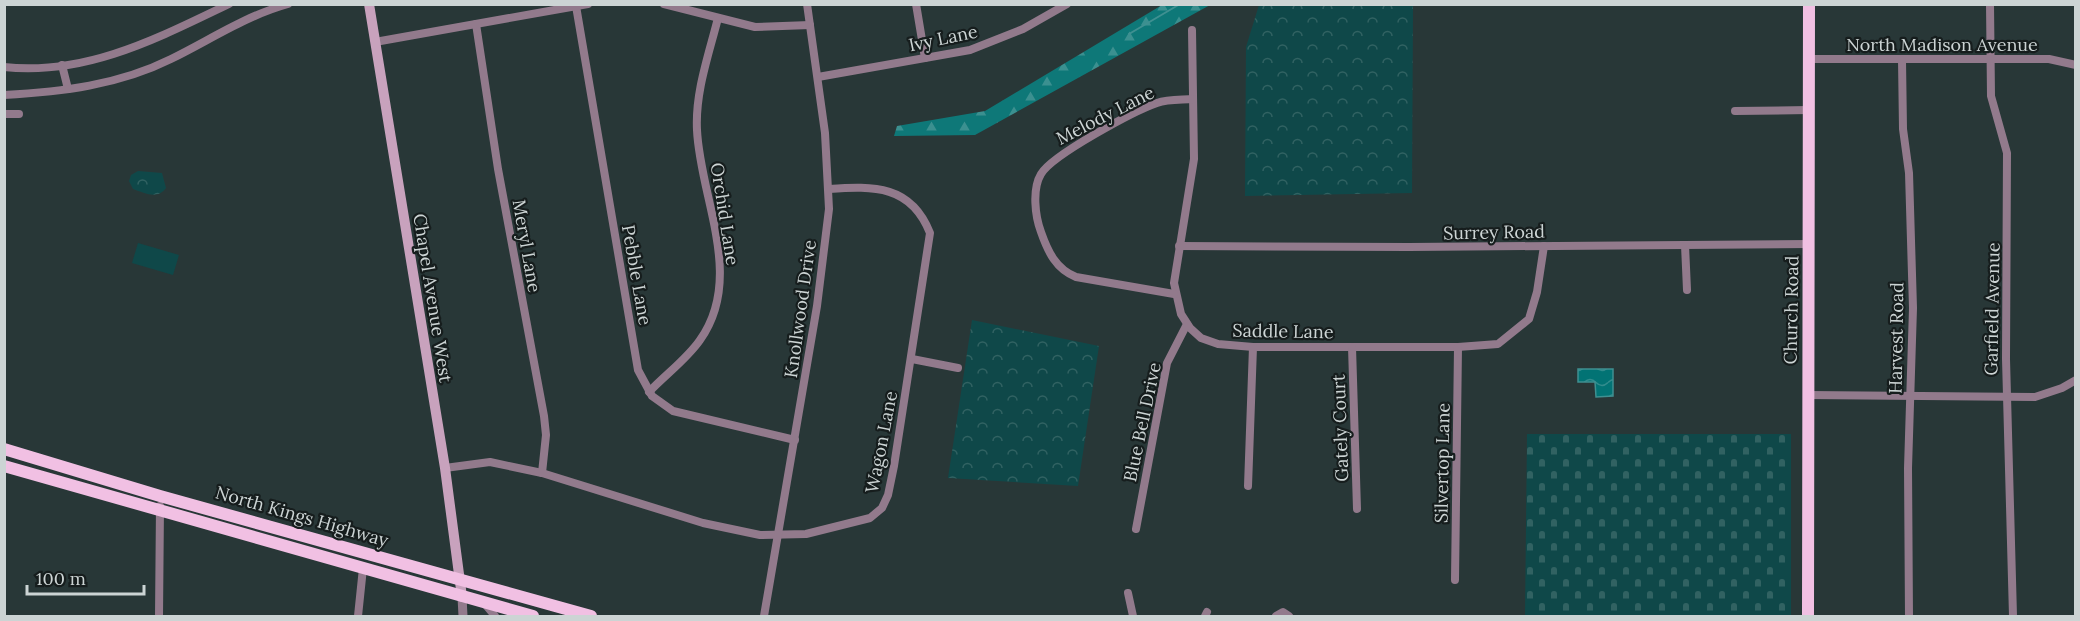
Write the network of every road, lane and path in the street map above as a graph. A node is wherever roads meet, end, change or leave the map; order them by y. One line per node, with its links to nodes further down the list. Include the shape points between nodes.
1 (229, 4): 24 (street, via 166,36)
2 (288, 4): 27 (street, via 262,12 138,73)
3 (369, 4): 18 (main road, Chapel Avenue West)
4 (588, 4): 12 (street)
5 (664, 4): 11 (street)
6 (807, 4): 16 (street, Knollwood Drive)
7 (916, 4): 19 (street)
8 (1067, 4): 13 (street, Ivy Lane)
9 (1809, 4): 20 (main road, Church Road)
10 (1990, 4): 22 (street, Garfield Avenue)
11 (670, 5): 14 (street)
12 (576, 6): 15 (street); 48 (street, Pebble Lane, via 638,370)
13 (1051, 9): 19 (street, Ivy Lane, via 989,44)
14 (718, 18): 16 (street, via 755,27); 48 (street, Orchid Lane, via 701,85 697,130 720,257 716,311 700,341)
15 (476, 24): 18 (street); 56 (street, Meryl Lane, via 498,169 544,416)
16 (810, 25): 26 (street, Knollwood Drive)
17 (1192, 30): 29 (street)
18 (375, 42): 55 (main road, Chapel Avenue West)
19 (925, 58): 26 (street, Ivy Lane)
20 (1808, 59): 21 (street, North Madison Avenue); 30 (main road, Church Road)
21 (1902, 60): 22 (street, North Madison Avenue); 50 (street, Harvest Road, via 1913,308)
22 (1991, 61): 23 (street, North Madison Avenue, via 2049,58); 51 (street, Garfield Avenue, via 1991,96 2007,153)
23 (2076, 65)
24 (63, 66): 25 (street); 27 (street)
25 (4, 67)
26 (818, 77): 34 (street, Knollwood Drive)
27 (68, 89): 28 (street)
28 (4, 95)
29 (1193, 99): 37 (street, via 1194,159); 40 (street, Melody Lane, via 1154,104 1058,155 1041,174 1036,194 1042,236 1052,258 1063,270 1076,277)
30 (1809, 110): 31 (street); 35 (main road, Church Road)
31 (1735, 111)
32 (4, 114): 33 (street)
33 (19, 114)
34 (829, 189): 45 (street, Wagon Lane, via 867,187 890,191 922,213 930,233); 52 (street, Knollwood Drive, via 817,306)
35 (1810, 244): 36 (street, Surrey Road); 49 (main road, Church Road)
36 (1685, 245): 38 (street, Surrey Road); 39 (street)
37 (1179, 246): 38 (street, Surrey Road); 40 (street)
38 (1544, 246): 44 (street, Saddle Lane, via 1529,319 1498,344)
39 (1687, 290)
40 (1174, 294): 41 (street)
41 (1187, 324): 42 (street, Saddle Lane, via 1201,338 1218,344); 61 (street, Blue Bell Drive, via 1165,372)
42 (1253, 347): 43 (street, Saddle Lane); 57 (street)
43 (1352, 347): 44 (street, Saddle Lane); 59 (street, Gately Court)
44 (1458, 347): 65 (street, Silvertop Lane)
45 (912, 359): 46 (street); 62 (street, Wagon Lane, via 894,466 882,508 861,523 806,534)
46 (958, 368)
47 (2076, 380): 51 (street, via 2049,393)
48 (649, 392): 52 (street, Pebble Lane, via 673,411)
49 (1808, 395): 50 (street); 79 (main road, Church Road)
50 (1910, 396): 51 (street); 80 (street, Harvest Road)
51 (2007, 397): 81 (street, Garfield Avenue)
52 (795, 440): 62 (street, Knollwood Drive)
53 (4, 448): 58 (main road, North Kings Highway)
54 (4, 466): 60 (main road, North Kings Highway)
55 (445, 468): 56 (street, Wagon Lane, via 490,462); 64 (main road, Chapel Avenue West)
56 (542, 473): 62 (street, Wagon Lane, via 703,523 760,535)
57 (1248, 486)
58 (160, 496): 60 (street); 64 (main road, North Kings Highway)
59 (1358, 509)
60 (160, 510): 63 (main road, North Kings Highway); 69 (street)
61 (1136, 529)
62 (780, 534): 75 (street, Knollwood Drive)
63 (363, 568): 67 (main road, North Kings Highway); 70 (street)
64 (460, 580): 67 (main road, Chapel Avenue West); 74 (main road, North Kings Highway)
65 (1455, 580)
66 (1128, 593): 76 (street)
67 (462, 597): 68 (main road, North Kings Highway); 71 (street)
68 (483, 602): 72 (street); 73 (main road, North Kings Highway)
69 (159, 616)
70 (358, 616)
71 (464, 616)
72 (495, 616)
73 (533, 616)
74 (591, 616)
75 (764, 616)
76 (1133, 616)
77 (1276, 616): 78 (street, via 1283,612)
78 (1289, 616)
79 (1808, 616)
80 (1909, 616)
81 (2013, 616)

